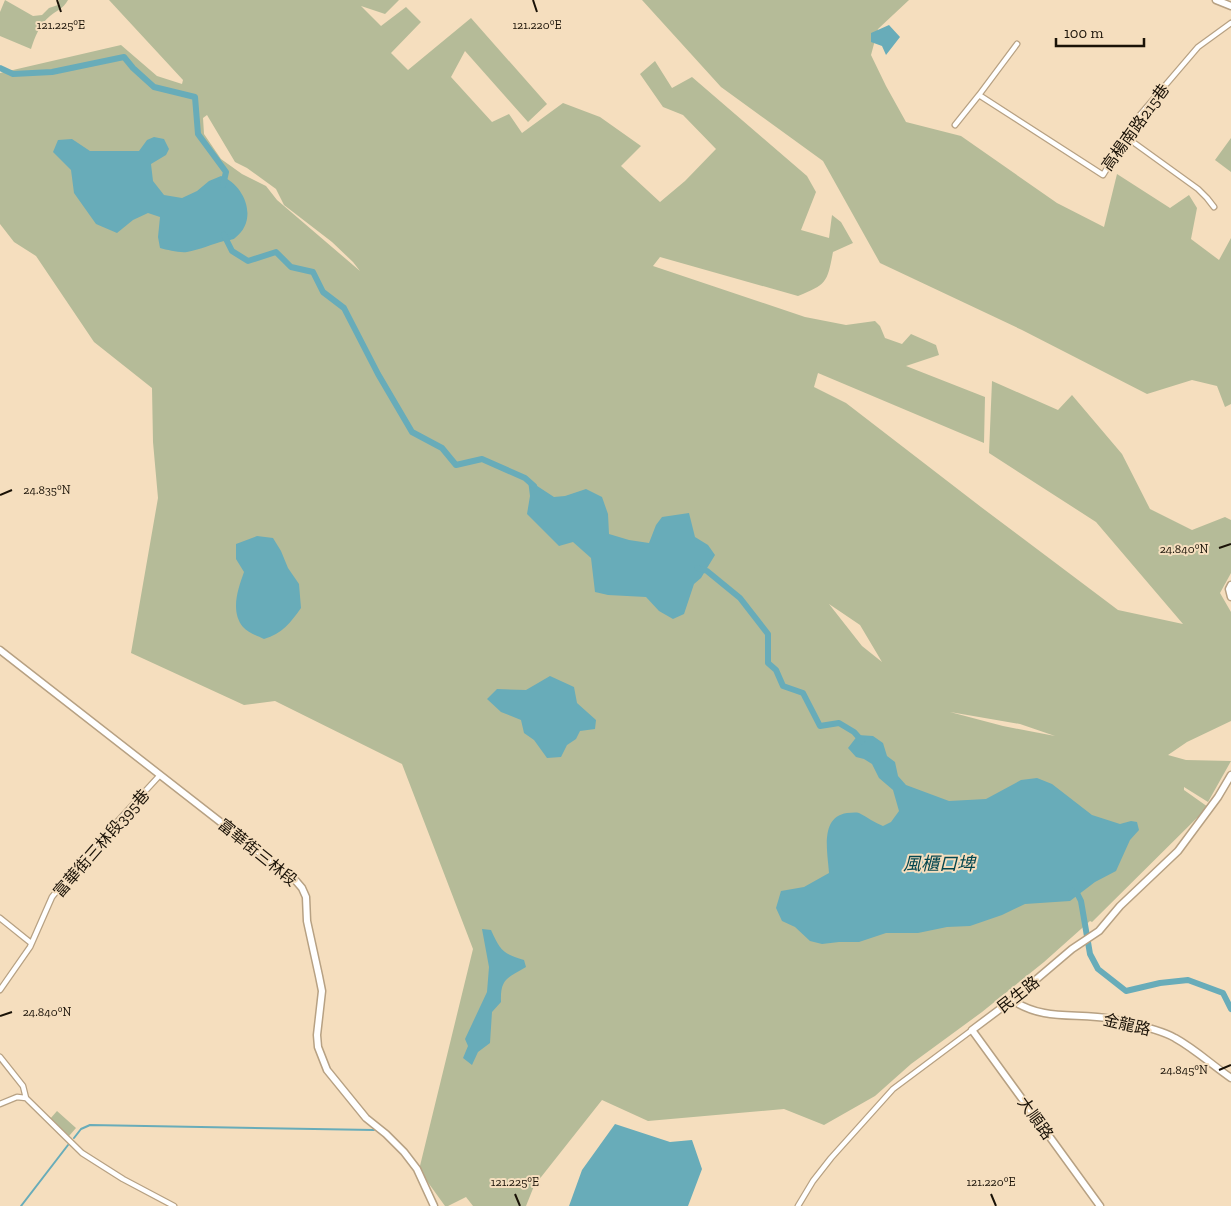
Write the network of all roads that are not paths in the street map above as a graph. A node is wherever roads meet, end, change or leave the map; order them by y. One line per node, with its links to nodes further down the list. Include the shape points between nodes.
1 (1216, 0): 2 (street)
2 (1231, 6)
3 (1231, 23): 7 (street, 高楊南路215巷, via 1198,47 1139,116)
4 (1017, 44): 5 (street)
5 (979, 95): 6 (street); 7 (street, 高楊南路215巷, via 1103,175)
6 (955, 125)
7 (1126, 137): 8 (street, via 1198,189)
8 (1214, 208)
9 (1231, 585): 10 (street)
10 (1231, 597)
11 (0, 650): 12 (street, 富華街三林段)
12 (160, 775): 15 (street, 富華街三林段395巷, via 52,897); 24 (street, 富華街三林段, via 302,888 322,991 317,1035 327,1070 366,1118 404,1152 417,1169)
13 (1231, 775): 17 (street, 民生路, via 1218,798 1178,850 1099,931 1072,949)
14 (0, 918): 15 (street)
15 (31, 943): 16 (street, 富華街三林段395巷)
16 (0, 990)
17 (1012, 1000): 18 (street, 民生路); 20 (street, 金龍路, via 1050,1015 1112,1019 1165,1033 1195,1050)
18 (972, 1030): 25 (street, 民生路, via 893,1089 831,1158); 26 (street, 大順路)
19 (0, 1057): 21 (street, via 23,1086)
20 (1231, 1078)
21 (26, 1098): 22 (street, via 17,1097); 23 (street, via 82,1153)
22 (0, 1104)
23 (174, 1206)
24 (434, 1206)
25 (798, 1206)
26 (1100, 1206)

